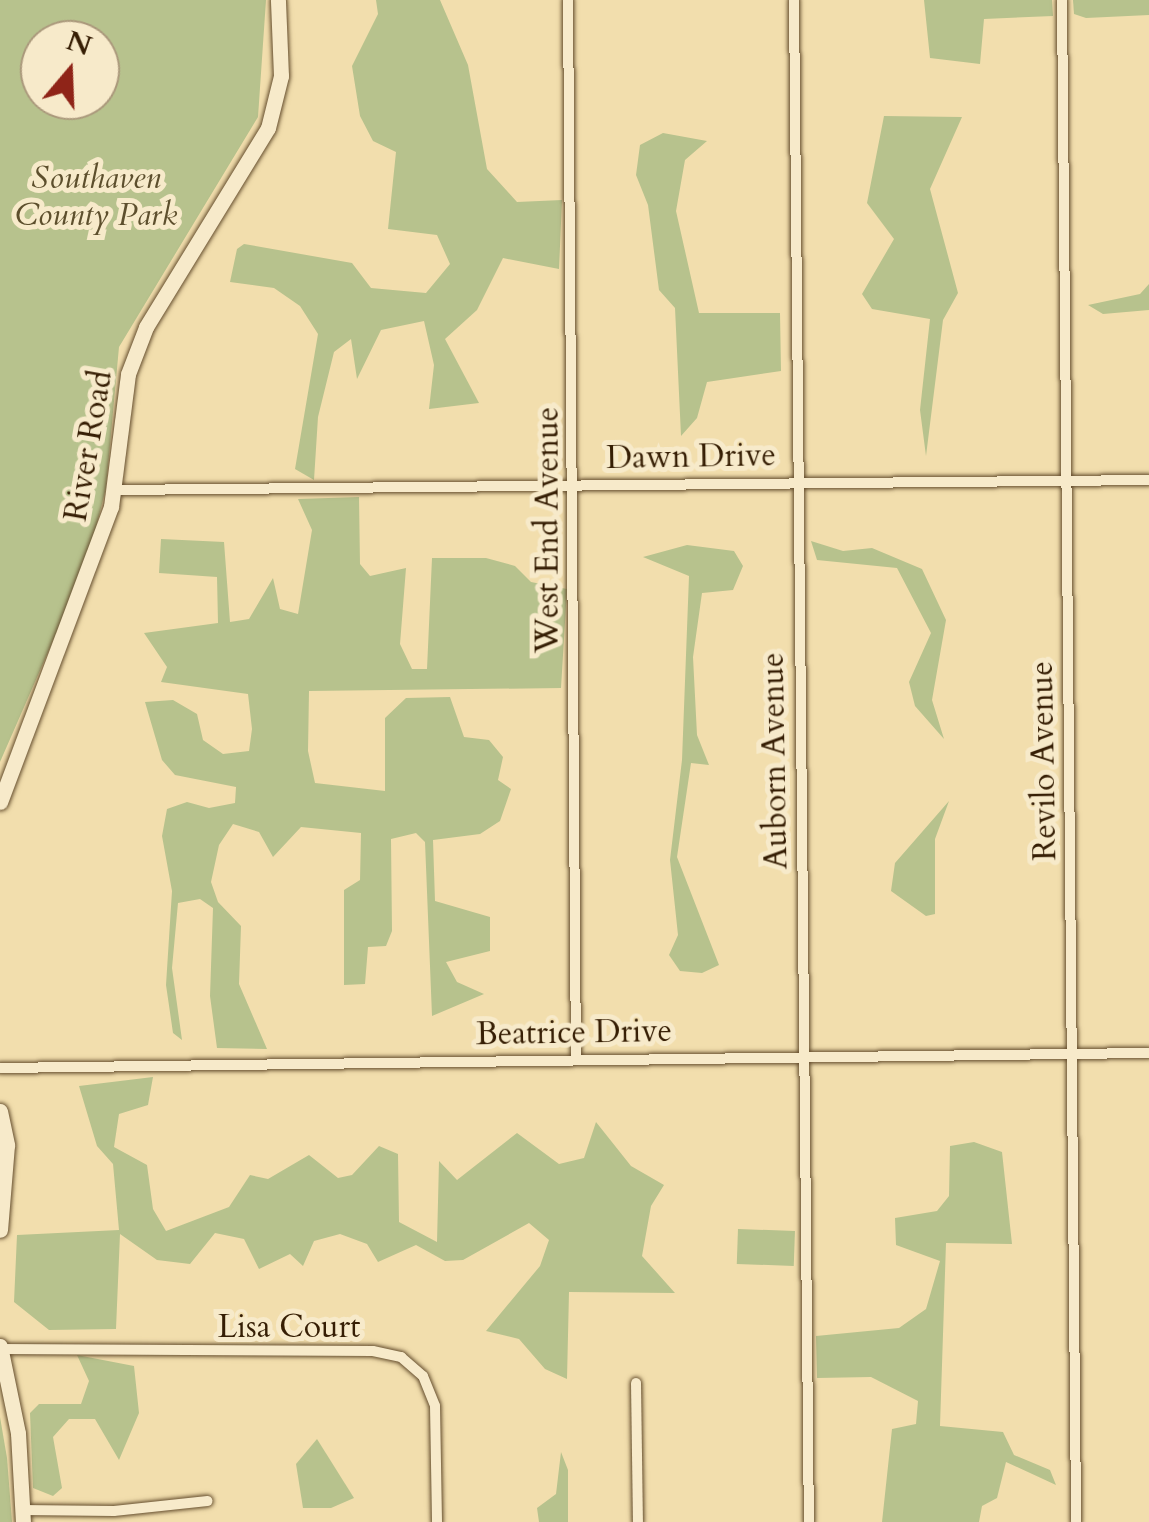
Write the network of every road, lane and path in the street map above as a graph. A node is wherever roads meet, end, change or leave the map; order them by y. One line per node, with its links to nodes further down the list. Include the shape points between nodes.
1 (278, 0): 9 (street, River Road, via 281,76 268,128 146,328 128,374)
2 (568, 0): 8 (street, West End Avenue)
3 (794, 0): 7 (street, Auborn Avenue)
4 (1062, 0): 5 (street, Revilo Avenue)
5 (1065, 479): 6 (street, Dawn Drive); 7 (street, Dawn Drive); 11 (street, Revilo Avenue)
6 (1149, 480)
7 (797, 481): 8 (street, Dawn Drive); 13 (street, Auborn Avenue)
8 (572, 483): 9 (street, Dawn Drive); 14 (street, West End Avenue)
9 (113, 490): 10 (street, River Road, via 80,600)
10 (0, 802)
11 (1073, 1053): 12 (street, Beatrice Drive); 13 (street, Beatrice Drive); 25 (street, Revilo Avenue)
12 (1149, 1053)
13 (802, 1055): 14 (street, Beatrice Drive); 24 (street, Auborn Avenue)
14 (576, 1059): 15 (street, Beatrice Drive)
15 (0, 1068)
16 (0, 1111): 17 (street, via 6,1145)
17 (0, 1230)
18 (0, 1348): 21 (street, via 18,1433); 22 (street, Lisa Court, via 373,1351 401,1357 423,1376 435,1406)
19 (636, 1382): 23 (street)
20 (207, 1500): 21 (street)
21 (22, 1516)
22 (437, 1522)
23 (638, 1522)
24 (809, 1522)
25 (1076, 1522)

